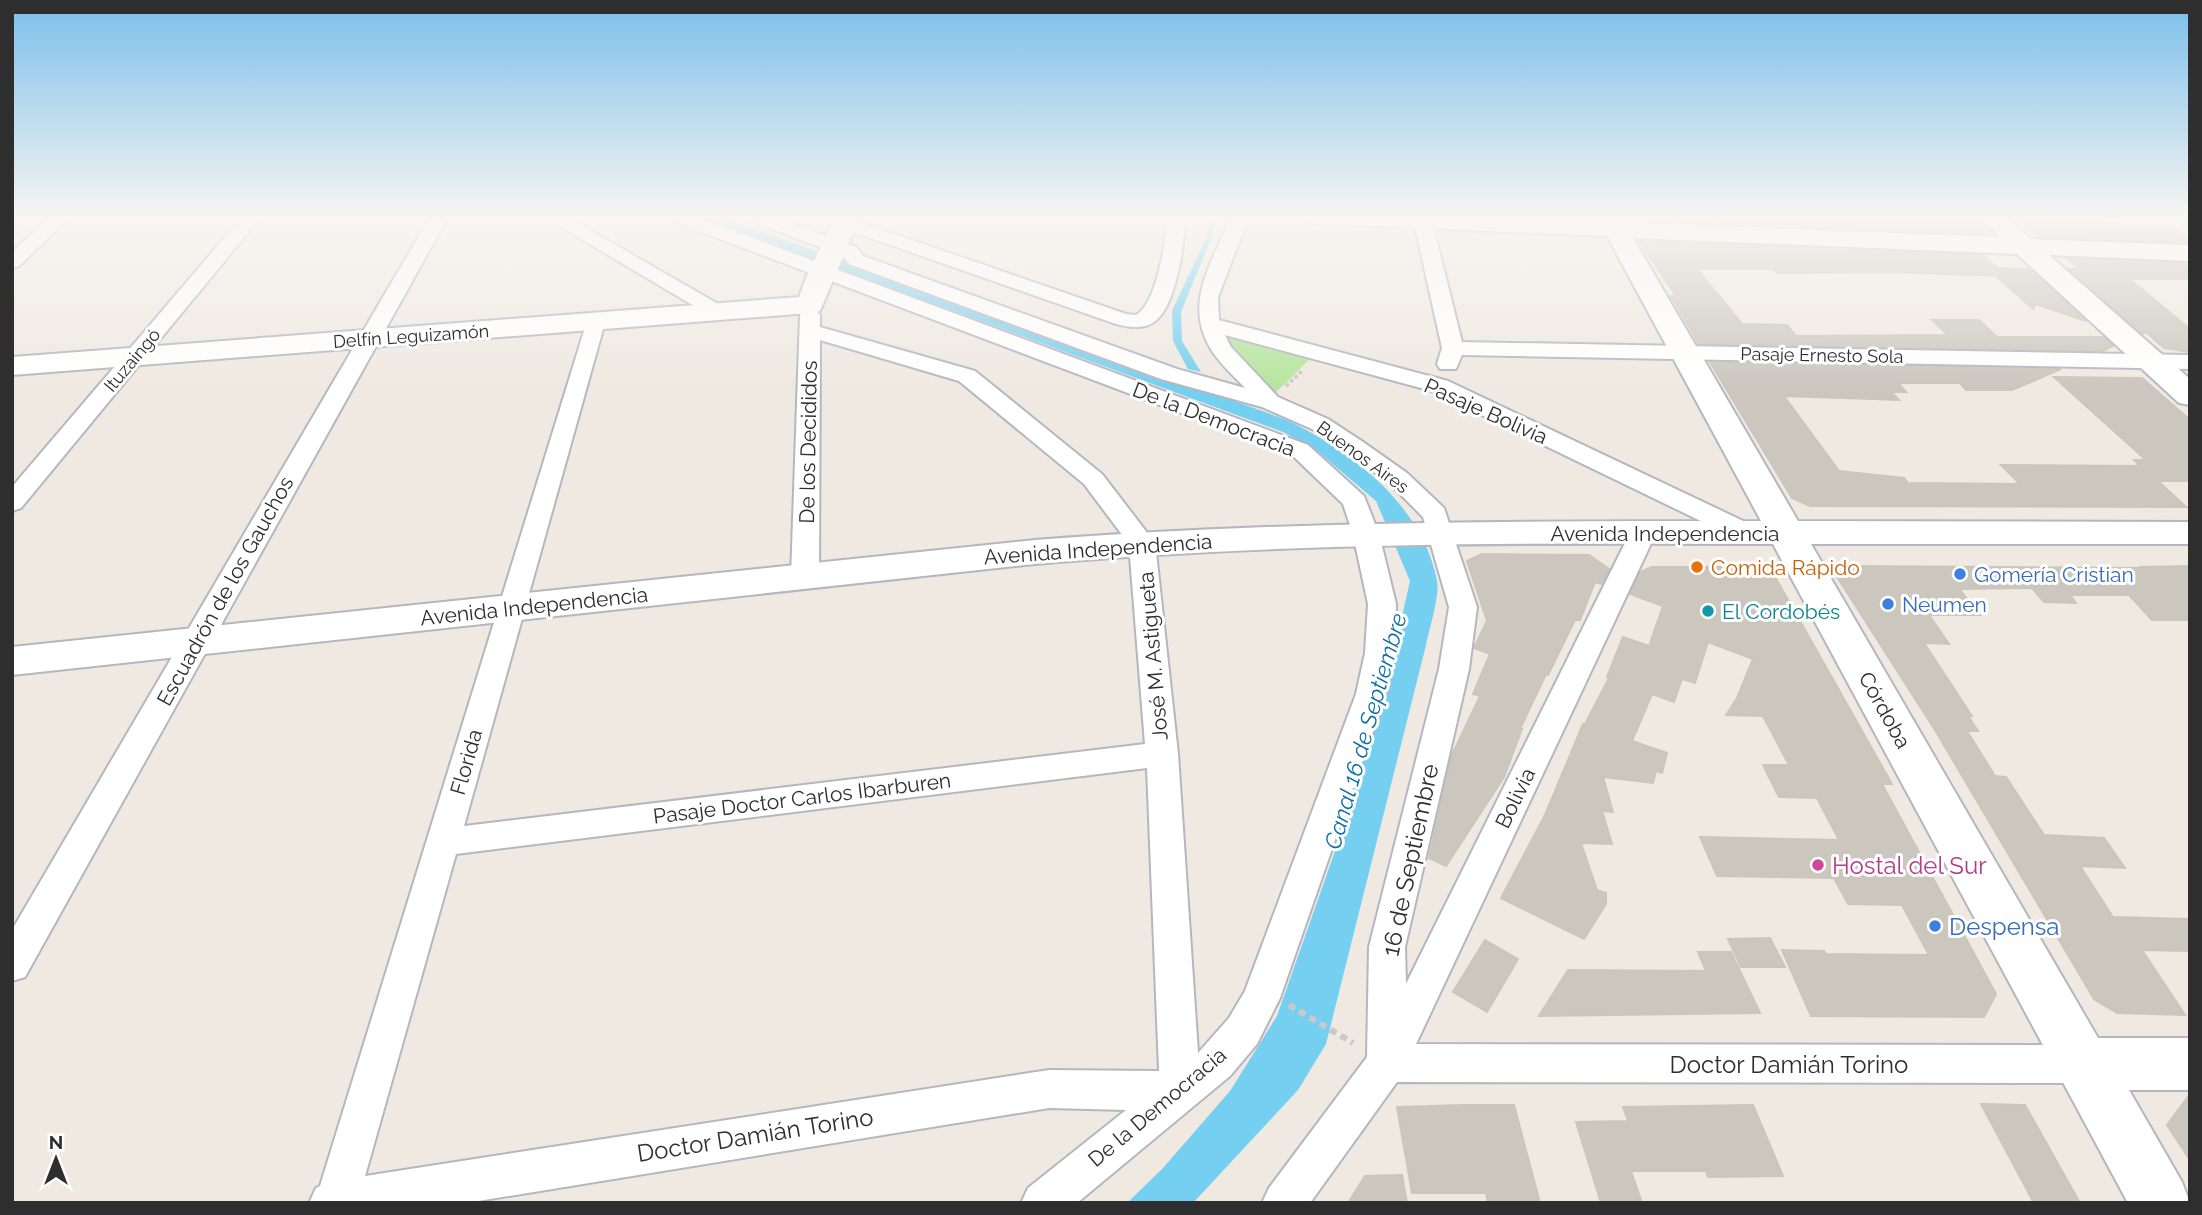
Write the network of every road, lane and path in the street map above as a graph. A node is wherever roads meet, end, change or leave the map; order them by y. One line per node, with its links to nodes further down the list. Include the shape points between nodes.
1 (204, 274): 21 (street, Ituzaingó)
2 (406, 274): 17 (street, Escuadrón de los Gauchos)
3 (651, 274): 13 (street)
4 (821, 274): 14 (main road)
5 (826, 274): 32 (street, De la Democracia, via 1300,450 1355,501)
6 (894, 274): 27 (street, De la Democracia, via 1157,369)
7 (982, 274): 8 (street, via 1123,320 1141,321 1151,315)
8 (1165, 274)
9 (1217, 274): 16 (street, via 1208,297)
10 (1436, 274): 18 (street)
11 (1641, 274): 19 (main road, Córdoba)
12 (2054, 274): 22 (main road)
13 (718, 312): 14 (main road, Delfín Leguizamón); 15 (main road, Delfín Leguizamón)
14 (810, 318): 34 (street, José M. Astigueta, via 967,376 1093,479); 35 (street, De los Decididos)
15 (595, 321): 17 (main road, Delfín Leguizamón); 36 (street, Florida)
16 (1209, 324): 20 (street, Pasaje Bolivia); 27 (street, Buenos Aires, via 1222,350)
17 (368, 339): 21 (main road, Delfín Leguizamón); 37 (street, Escuadrón de los Gauchos)
18 (1454, 348): 19 (street, Pasaje Ernesto Sola); 25 (street)
19 (1685, 352): 22 (street, Pasaje Ernesto Sola); 33 (main road, Córdoba)
20 (1320, 354): 25 (street, Pasaje Bolivia); 27 (path)
21 (134, 356): 24 (main road, Delfín Leguizamón); 28 (street, Ituzaingó)
22 (2150, 361): 23 (street, Pasaje Ernesto Sola); 26 (main road)
23 (2190, 362)
24 (12, 366)
25 (1440, 386): 33 (street, Pasaje Bolivia)
26 (2190, 396)
27 (1270, 402): 29 (street, Buenos Aires, via 1320,424 1398,478 1435,514)
28 (12, 503)
29 (1441, 532): 30 (main road, Avenida Independencia); 32 (main road, Avenida Independencia); 43 (street, 16 de Septiembre, via 1463,607 1454,669 1387,947)
30 (1643, 533): 33 (main road, Avenida Independencia); 43 (street, Bolivia)
31 (2190, 533): 33 (main road, Avenida Independencia)
32 (1366, 534): 34 (main road, Avenida Independencia); 42 (street, De la Democracia, via 1382,604 1380,653 1371,694)
33 (1768, 534): 44 (main road, Córdoba)
34 (1142, 543): 35 (main road, Avenida Independencia); 39 (street, José M. Astigueta)
35 (805, 578): 36 (main road, Avenida Independencia)
36 (511, 608): 37 (main road, Avenida Independencia); 40 (street, Florida)
37 (197, 642): 38 (main road, Avenida Independencia); 41 (street, Escuadrón de los Gauchos)
38 (12, 661)
39 (1162, 754): 40 (street, Pasaje Doctor Carlos Ibarburen); 46 (street, José M. Astigueta)
40 (442, 842): 48 (street, Florida)
41 (12, 965)
42 (1264, 990): 43 (path); 46 (street, De la Democracia, via 1244,1031 1216,1063)
43 (1387, 1063): 44 (street, Doctor Damián Torino); 49 (street)
44 (2083, 1064): 45 (main road, Doctor Damián Torino); 50 (main road, Córdoba)
45 (2190, 1064)
46 (1180, 1091): 47 (street, De la Democracia); 48 (street, Doctor Damián Torino, via 1049,1089)
47 (1057, 1190)
48 (334, 1202)
49 (1284, 1203)
50 (2161, 1203)

